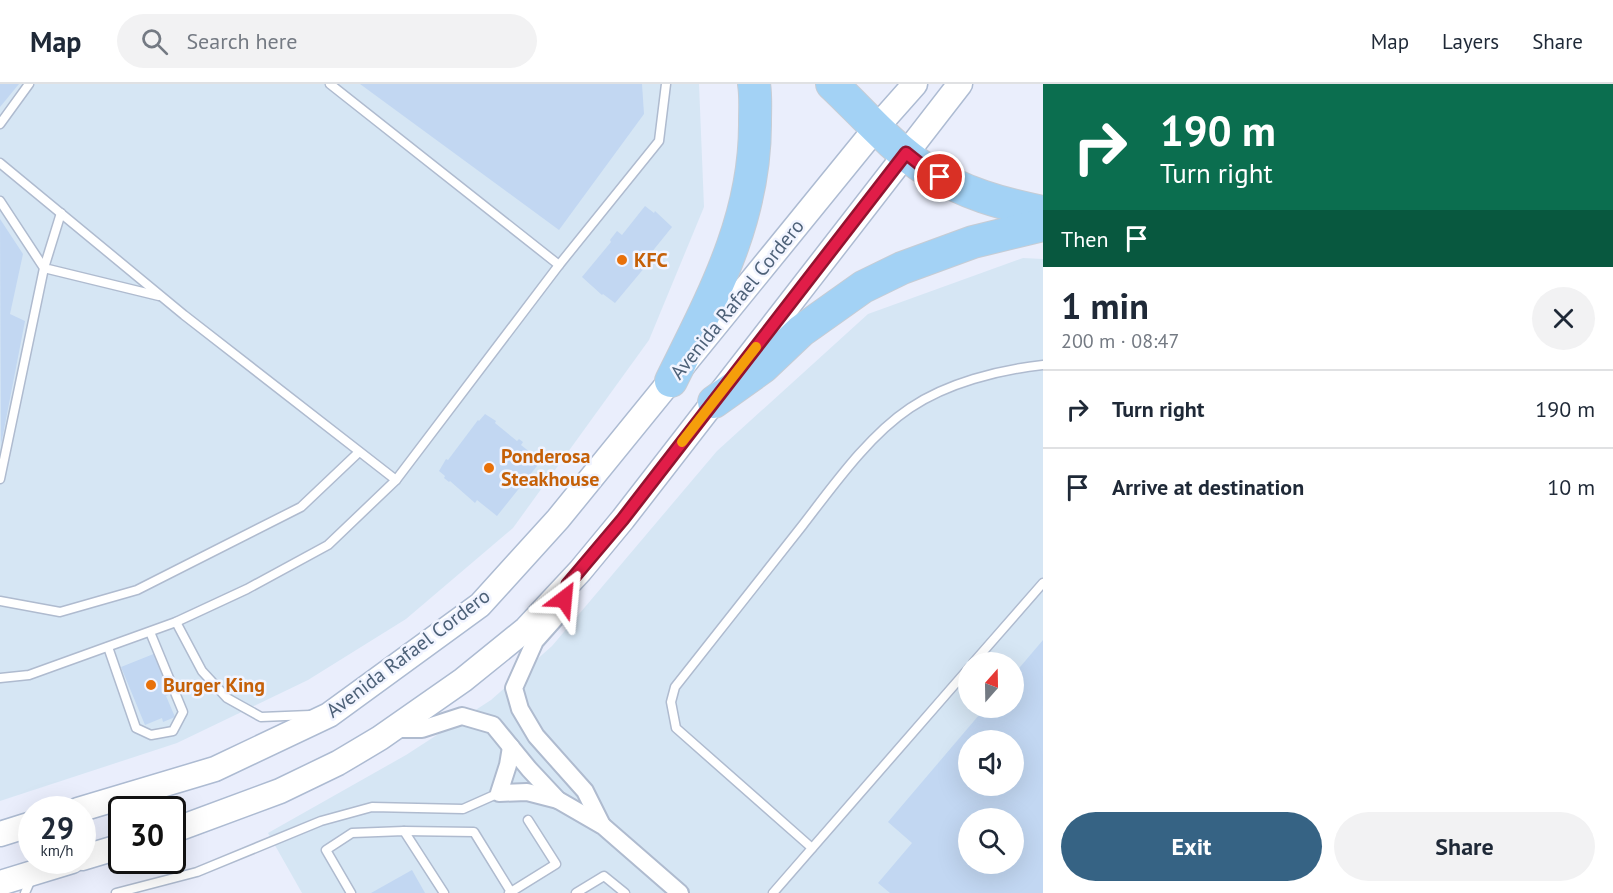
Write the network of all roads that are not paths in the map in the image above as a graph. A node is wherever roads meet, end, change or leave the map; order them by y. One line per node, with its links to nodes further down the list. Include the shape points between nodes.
1 (29, 84): 8 (lane)
2 (330, 84): 16 (lane)
3 (666, 84): 16 (lane, via 658,141)
4 (754, 84): 20 (highway, via 756,146 746,207 714,296)
5 (832, 84): 9 (highway)
6 (915, 84): 9 (main road, Avenida Rafael Cordero)
7 (960, 84): 10 (main road)
8 (0, 124)
9 (876, 128): 10 (highway); 20 (main road, Avenida Rafael Cordero)
10 (906, 153): 13 (highway, via 963,189); 21 (main road)
11 (0, 163): 14 (lane)
12 (0, 201): 17 (lane)
13 (1043, 212)
14 (61, 213): 17 (lane); 18 (lane)
15 (1043, 225): 21 (highway, via 973,242 863,287 801,331 763,367)
16 (559, 266): 24 (lane)
17 (44, 268): 18 (lane); 23 (lane)
18 (162, 297): 22 (lane)
19 (1043, 365): 46 (lane, via 957,385 911,407 882,429 675,687 671,702 676,728)
20 (671, 381): 34 (main road, Avenida Rafael Cordero, via 558,519 480,604)
21 (714, 402): 26 (main road)
22 (359, 452): 24 (lane); 27 (lane, via 301,507 136,590 60,612)
23 (0, 479)
24 (396, 480): 28 (lane, via 328,545)
25 (1043, 583): 31 (lane)
26 (568, 584): 35 (main road, via 526,629 464,680); 42 (street, via 559,614 535,641 514,688 520,709 536,736 585,791)
27 (0, 601)
28 (176, 622): 29 (lane); 34 (lane, via 202,671 227,698 261,717)
29 (150, 632): 30 (lane); 30 (lane, via 183,712 173,731 151,735 136,728)
30 (108, 647): 32 (lane, via 29,675)
31 (983, 652)
32 (0, 678)
33 (958, 681): 46 (lane)
34 (329, 715): 39 (main road, Avenida Rafael Cordero, via 215,769)
35 (394, 729): 36 (street, via 422,729 462,716 494,725); 41 (main road, via 338,763 280,791)
36 (511, 747): 37 (street); 38 (street)
37 (499, 794): 38 (street, via 527,792); 51 (lane, via 463,809 372,807 321,821 197,872)
38 (558, 800): 42 (street)
39 (96, 805)
40 (528, 820): 50 (lane, via 556,864)
41 (186, 826)
42 (603, 826): 56 (street)
43 (18, 828): 45 (main road)
44 (404, 831): 50 (lane, via 474,832); 52 (lane, via 352,833 326,850); 53 (lane)
45 (0, 834)
46 (812, 848): 57 (lane)
47 (47, 874): 49 (main road)
48 (0, 883): 49 (main road)
49 (30, 883)
50 (510, 892)
51 (116, 893)
52 (351, 893)
53 (444, 893)
54 (576, 893): 55 (lane, via 604,876)
55 (625, 893)
56 (680, 893)
57 (773, 893)

